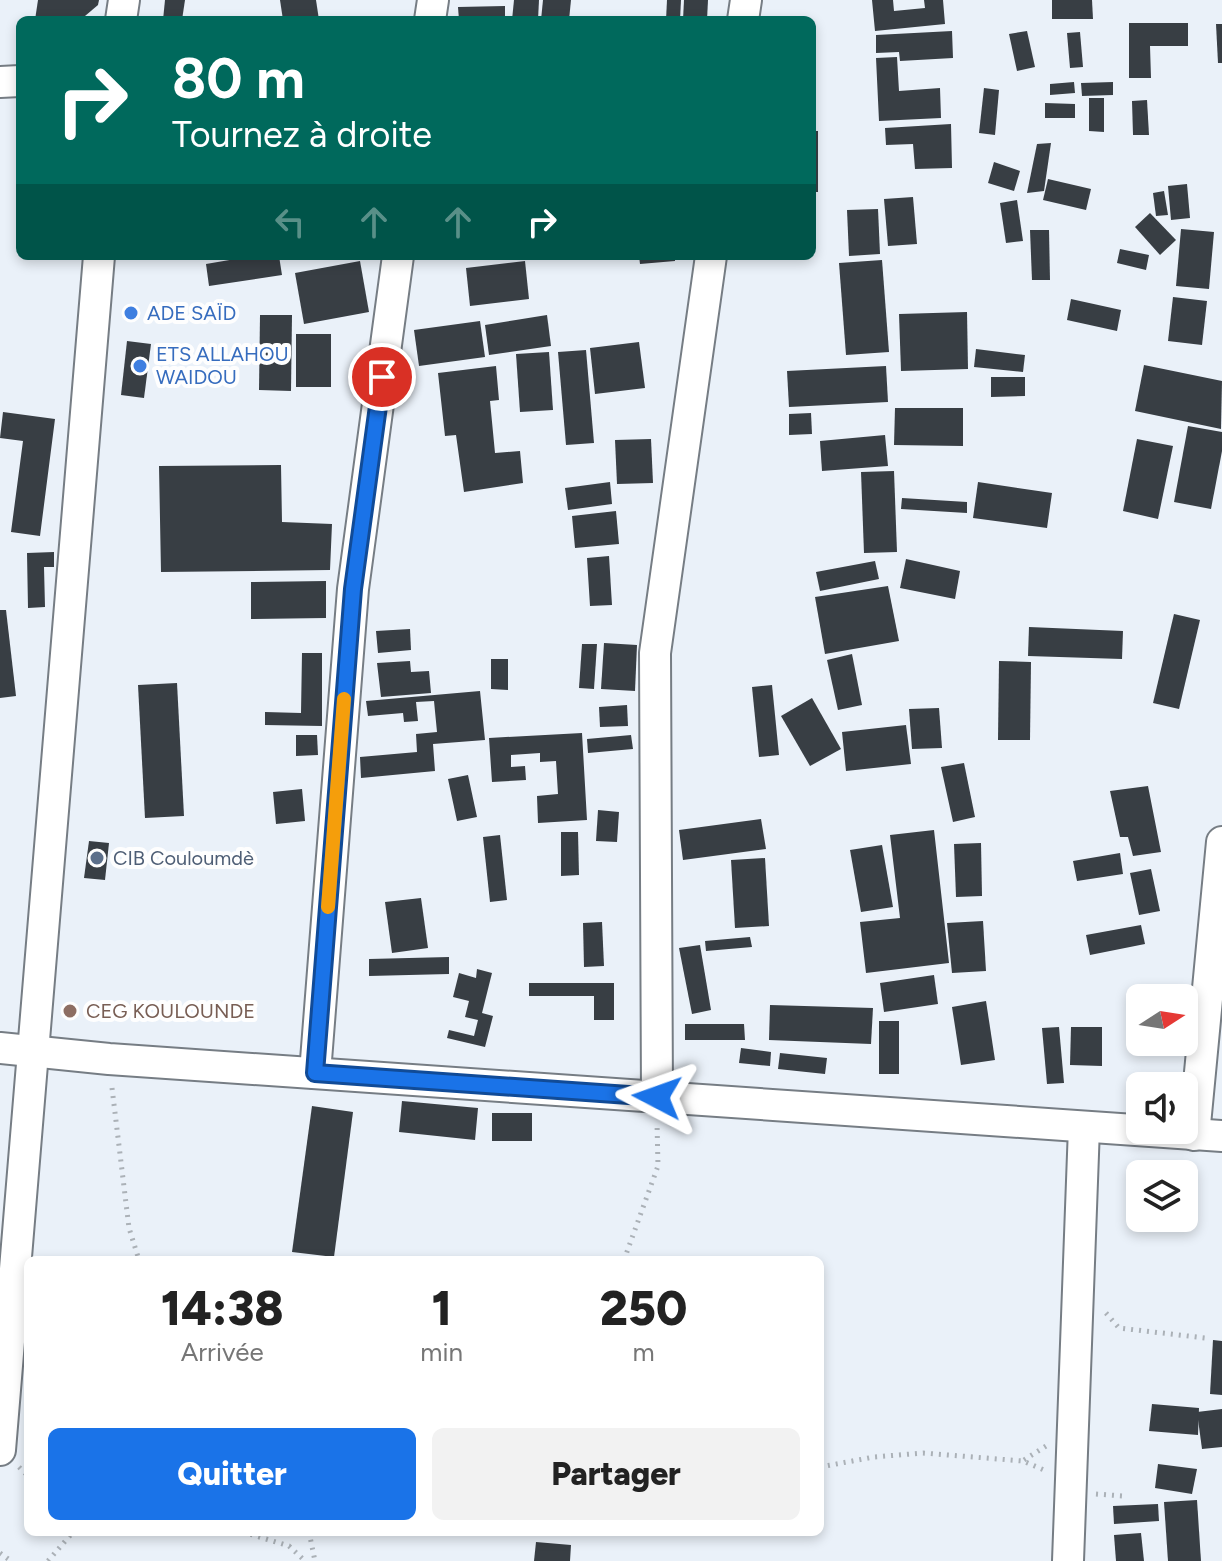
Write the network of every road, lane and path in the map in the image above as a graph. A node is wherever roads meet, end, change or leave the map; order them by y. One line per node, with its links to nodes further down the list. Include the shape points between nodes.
1 (99, 260): 6 (street)
2 (397, 260): 8 (street, via 353,589)
3 (710, 260): 9 (street, via 655,653)
4 (1222, 842): 11 (street)
5 (0, 1048): 6 (street)
6 (32, 1053): 7 (street); 16 (street)
7 (109, 1059): 8 (street); 12 (path, via 127,1215)
8 (315, 1073): 9 (street)
9 (657, 1097): 10 (street); 13 (path, via 658,1166)
10 (1084, 1127): 11 (street); 14 (street)
11 (1208, 1136)
12 (138, 1256)
13 (625, 1256)
14 (1078, 1283): 15 (path, via 1119,1328); 18 (street)
15 (1205, 1338)
16 (1, 1432)
17 (824, 1466): 18 (path, via 923,1453 1023,1461)
18 (1071, 1483): 19 (path, via 1100,1496); 28 (street)
19 (1123, 1496)
20 (70, 1536): 25 (path)
21 (256, 1536): 26 (path, via 289,1546)
22 (310, 1536): 27 (path)
23 (0, 1553): 24 (path)
24 (11, 1561)
25 (48, 1561)
26 (305, 1561)
27 (315, 1561)
28 (1068, 1561)

